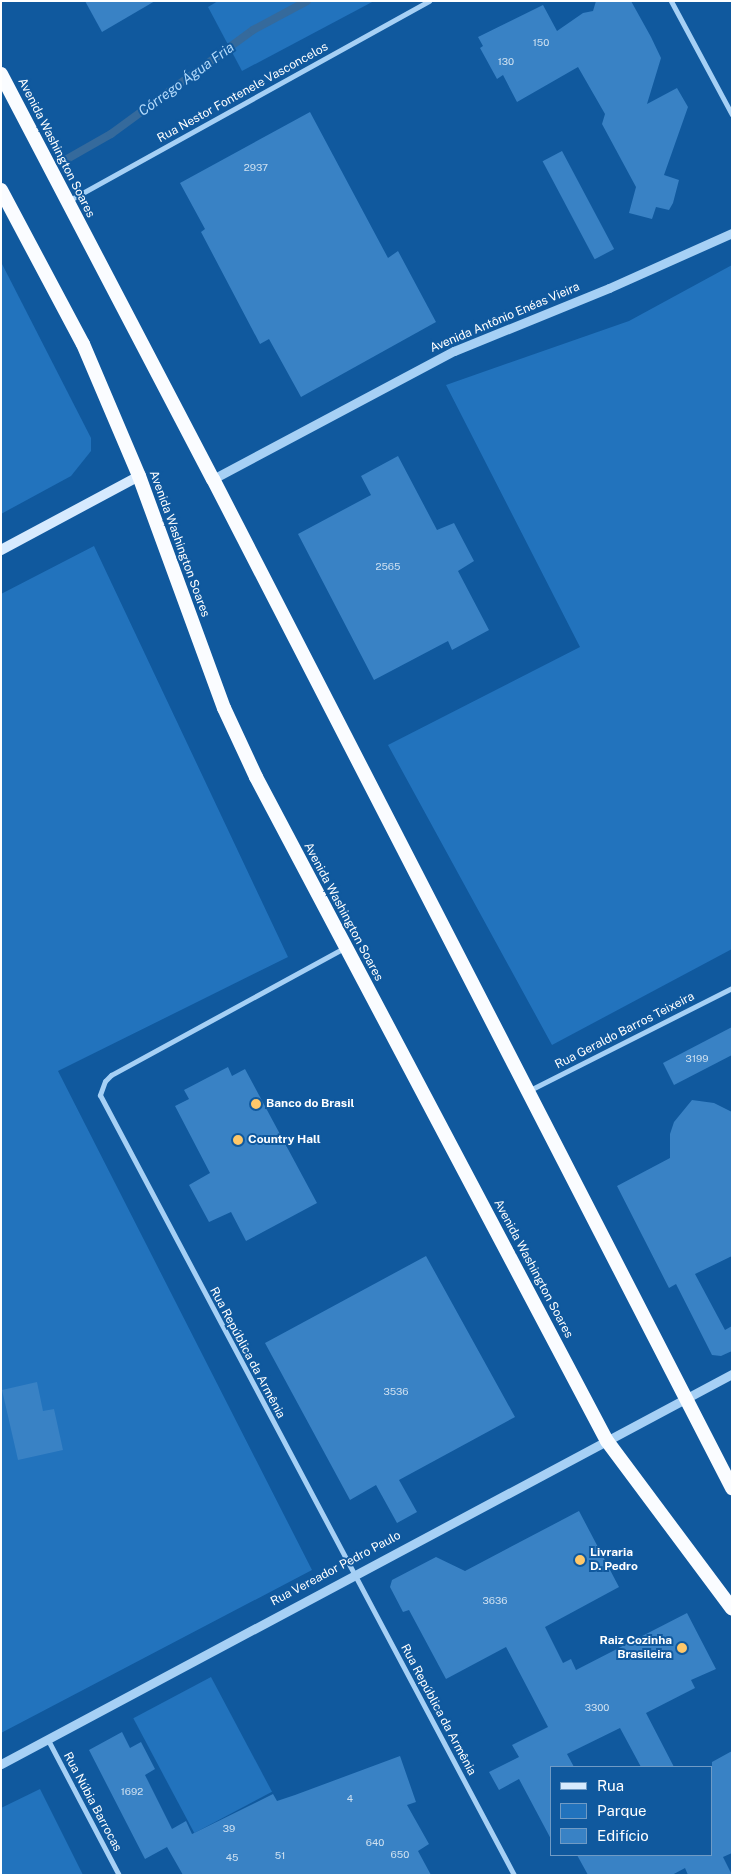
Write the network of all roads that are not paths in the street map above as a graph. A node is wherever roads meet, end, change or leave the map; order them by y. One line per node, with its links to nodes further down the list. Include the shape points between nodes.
1 (429, 1): 6 (street, Rua Nestor Fontenele Vasconcelos)
2 (671, 1): 4 (street)
3 (1, 74): 6 (highway, Avenida Washington Soares)
4 (732, 116)
5 (1, 190): 8 (highway, Avenida Washington Soares, via 83,344)
6 (67, 202): 9 (highway, Avenida Washington Soares)
7 (732, 233): 9 (street, Avenida Antônio Enéas Vieira, via 609,288 454,351)
8 (139, 476): 10 (main road); 11 (highway, Avenida Washington Soares, via 224,708)
9 (213, 479): 13 (highway, Avenida Washington Soares)
10 (1, 550)
11 (344, 948): 16 (highway, Avenida Washington Soares); 18 (street, Rua República da Armênia, via 111,1075 100,1095)
12 (732, 988): 13 (street, Rua Geraldo Barros Teixeira)
13 (528, 1092): 15 (highway, Avenida Washington Soares)
14 (732, 1374): 15 (street, Rua Vereador Pedro Paulo)
15 (684, 1399): 16 (street, Rua Vereador Pedro Paulo); 17 (highway, Avenida Washington Soares)
16 (607, 1441): 18 (street, Rua Vereador Pedro Paulo); 19 (highway, Avenida Washington Soares)
17 (732, 1488)
18 (354, 1573): 20 (street, Rua Vereador Pedro Paulo); 23 (street, Rua República da Armênia)
19 (732, 1609)
20 (48, 1740): 21 (street, Rua Vereador Pedro Paulo); 22 (street, Rua Núbia Barrocas)
21 (1, 1764)
22 (119, 1875)
23 (514, 1875)

